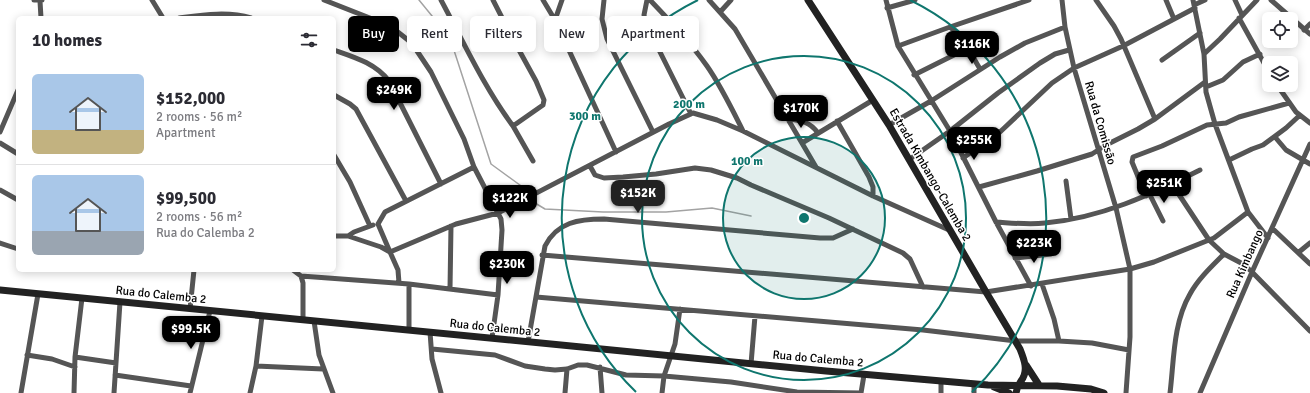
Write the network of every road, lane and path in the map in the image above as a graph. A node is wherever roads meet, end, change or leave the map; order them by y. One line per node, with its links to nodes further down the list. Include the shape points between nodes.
1 (34, 0): 2 (street)
2 (41, 0): 28 (street)
3 (152, 0): 29 (street)
4 (324, 0): 91 (street, via 380,22 408,40 430,72 464,139)
5 (441, 0): 70 (street, via 496,105)
6 (493, 0): 70 (street, via 544,100 543,105)
7 (543, 0): 32 (street)
8 (562, 0): 33 (street)
9 (604, 0): 72 (street, via 602,19 607,38)
10 (647, 0): 62 (street, via 644,15 646,24)
11 (650, 0): 73 (street, via 708,66)
12 (709, 0): 27 (street)
13 (731, 0): 27 (street)
14 (808, 0): 59 (main road, Estrada Kimbango-Calemba 2)
15 (886, 0): 26 (street)
16 (915, 0): 26 (street)
17 (1030, 0): 37 (street)
18 (1062, 0): 38 (street, Rua da Comissão)
19 (1096, 0): 43 (street, via 1114,26)
20 (1166, 0): 35 (street)
21 (1205, 0): 25 (street)
22 (1235, 0): 34 (street)
23 (1257, 0): 34 (street)
24 (1271, 0): 39 (street)
25 (1194, 4): 35 (street); 40 (street)
26 (887, 8): 42 (street)
27 (720, 11): 64 (street, via 735,29)
28 (40, 16)
29 (162, 16)
30 (216, 16): 31 (street)
31 (241, 16)
32 (553, 16)
33 (556, 16)
34 (1241, 16): 48 (street); 49 (street)
35 (1174, 19): 43 (street)
36 (1310, 24): 39 (street)
37 (950, 27): 42 (street); 44 (street)
38 (1065, 27): 45 (street, Rua da Comissão); 53 (street, via 1026,43)
39 (1304, 30): 41 (street)
40 (1200, 34): 48 (street); 51 (street)
41 (1310, 34)
42 (898, 46): 54 (street)
43 (1123, 46): 52 (street); 65 (street)
44 (968, 48): 53 (street); 54 (street)
45 (1069, 50): 52 (street, Rua da Comissão); 75 (street, via 1055,54 1040,63)
46 (336, 51): 95 (street, via 370,64 389,80)
47 (570, 52): 81 (street)
48 (1204, 54): 55 (street)
49 (1260, 54): 50 (street); 55 (street, via 1243,62 1223,80)
50 (1262, 58)
51 (1162, 60)
52 (1074, 68): 80 (street, Rua da Comissão); 84 (street, via 1052,83 1000,132)
53 (980, 69): 60 (street)
54 (914, 75): 60 (street)
55 (1205, 85): 65 (street); 68 (street)
56 (1281, 92): 61 (street)
57 (16, 95): 71 (street)
58 (336, 96): 102 (street, via 356,109)
59 (873, 100): 66 (street); 69 (main road, Estrada Kimbango-Calemba 2)
60 (931, 101): 69 (street); 75 (street)
61 (1288, 103): 63 (street); 68 (street, via 1226,123)
62 (691, 114): 72 (street); 73 (street, via 700,114)
63 (1299, 116): 67 (street); 76 (street)
64 (788, 119): 74 (street, via 807,122); 78 (street)
65 (1155, 119): 80 (street)
66 (837, 121): 74 (street); 99 (street, via 869,177)
67 (1310, 123)
68 (1215, 124): 87 (street); 100 (street, via 1207,124 1132,158)
69 (889, 125): 85 (main road, Estrada Kimbango-Calemba 2)
70 (512, 126): 88 (street)
71 (0, 132)
72 (653, 132): 81 (street)
73 (743, 132): 92 (street)
74 (818, 132): 78 (street)
75 (950, 132): 84 (street); 85 (street)
76 (1275, 137): 86 (street, via 1286,150); 87 (street)
77 (0, 143): 82 (street)
78 (802, 143): 92 (street)
79 (1310, 144): 86 (street, Rua Kimbango)
80 (1098, 150): 97 (street); 103 (street, Rua da Comissão)
81 (616, 152): 90 (street)
82 (16, 153)
83 (336, 158): 110 (street)
84 (964, 158): 97 (street)
85 (910, 159): 114 (main road, Estrada Kimbango-Calemba 2)
86 (1304, 159): 89 (street); 112 (street, Rua Kimbango)
87 (1229, 160): 104 (street)
88 (533, 161)
89 (1310, 164)
90 (590, 166): 105 (street); 113 (street, via 595,175 604,178 694,168 711,170 737,178)
91 (474, 167): 95 (street); 105 (street)
92 (817, 168): 99 (street)
93 (1200, 170): 96 (street)
94 (1066, 181): 106 (street)
95 (441, 184): 102 (street)
96 (1172, 184): 100 (street); 118 (street)
97 (979, 187): 108 (street)
98 (0, 190): 101 (street)
99 (873, 196): 114 (street)
100 (1148, 196): 103 (street); 107 (street)
101 (16, 199)
102 (406, 201): 109 (street, via 385,212)
103 (1116, 208): 106 (street); 129 (street, Rua da Comissão)
104 (1248, 212): 117 (street); 118 (street)
105 (498, 213): 111 (street); 143 (street, via 502,230)
106 (1071, 219): 108 (street, via 1044,224)
107 (1163, 221)
108 (996, 222): 127 (street)
109 (378, 224): 110 (street); 122 (street)
110 (370, 226): 116 (street)
111 (451, 226): 122 (street); 139 (street)
112 (1272, 228): 117 (street, Rua Kimbango); 123 (street)
113 (853, 230): 126 (street, via 833,238 820,238 627,221 585,220 569,224 552,234); 138 (street, via 907,256)
114 (951, 230): 141 (main road, Estrada Kimbango-Calemba 2)
115 (336, 236): 116 (street)
116 (348, 236): 122 (street)
117 (1268, 238): 132 (street, Rua Kimbango)
118 (1208, 240): 125 (street); 129 (street)
119 (0, 243): 121 (street)
120 (1310, 243): 123 (street)
121 (16, 248)
122 (390, 252): 134 (street, via 398,270)
123 (1299, 252): 128 (street)
124 (1051, 254): 127 (street)
125 (1224, 254): 132 (street); 200 (street, via 1201,278 1184,305 1177,329)
126 (542, 255): 138 (street); 144 (street)
127 (1015, 258): 137 (street)
128 (1310, 264)
129 (1130, 269): 136 (street); 162 (street, Rua da Comissão)
130 (194, 272): 147 (street)
131 (296, 272): 133 (street)
132 (1252, 272): 155 (street); 201 (street, Rua Kimbango)
133 (301, 276): 134 (street); 152 (street)
134 (398, 283): 135 (street)
135 (409, 284): 139 (street); 154 (street)
136 (1042, 284): 137 (street); 159 (street)
137 (1031, 286): 141 (street)
138 (923, 287): 141 (street)
139 (450, 289): 143 (street)
140 (0, 290): 142 (main road, Rua do Calemba 2)
141 (986, 292): 158 (main road, Estrada Kimbango-Calemba 2)
142 (38, 294): 145 (main road, Rua do Calemba 2); 163 (street)
143 (498, 295): 157 (street)
144 (536, 297): 148 (street); 160 (street)
145 (82, 298): 146 (main road, Rua do Calemba 2); 165 (street)
146 (120, 302): 147 (main road, Rua do Calemba 2); 166 (street)
147 (190, 309): 149 (main road, Rua do Calemba 2)
148 (680, 309): 151 (street); 164 (street, via 675,344)
149 (210, 310): 150 (main road, Rua do Calemba 2); 181 (street)
150 (262, 316): 152 (main road, Rua do Calemba 2); 169 (street)
151 (755, 316): 158 (street, via 923,330); 167 (street)
152 (303, 320): 153 (main road, Rua do Calemba 2)
153 (314, 321): 154 (main road, Rua do Calemba 2); 172 (street, via 316,343)
154 (409, 330): 156 (main road, Rua do Calemba 2)
155 (1310, 331)
156 (430, 332): 157 (main road, Rua do Calemba 2); 161 (street)
157 (492, 338): 160 (main road, Rua do Calemba 2)
158 (1016, 341): 159 (street); 168 (main road, Estrada Kimbango-Calemba 2)
159 (1059, 341): 162 (street, via 1092,343)
160 (528, 342): 164 (main road, Rua do Calemba 2)
161 (432, 349): 173 (street, via 495,355 535,368); 190 (street, via 432,359)
162 (1129, 350): 199 (street, Rua da Comissão)
163 (27, 355): 170 (street, via 56,360); 184 (street)
164 (670, 356): 167 (main road, Rua do Calemba 2); 176 (street)
165 (75, 357): 166 (street); 170 (street)
166 (116, 363): 175 (street)
167 (751, 364): 174 (main road, Rua do Calemba 2)
168 (1025, 365): 180 (main road, Estrada Kimbango-Calemba 2); 182 (main road, via 1026,373)
169 (256, 366): 172 (street); 188 (street)
170 (75, 367): 185 (street)
171 (600, 367): 173 (street, via 583,365); 176 (street, via 626,375); 192 (street)
172 (323, 369): 189 (street)
173 (567, 369): 191 (street)
174 (864, 374): 177 (main road, Rua do Calemba 2); 194 (street)
175 (115, 376): 181 (street); 186 (street)
176 (664, 376): 193 (street); 194 (street, via 731,382 796,392)
177 (941, 381): 178 (main road, Rua do Calemba 2); 195 (street)
178 (974, 384): 179 (main road, Rua do Calemba 2); 196 (street)
179 (988, 385): 182 (main road, Rua do Calemba 2); 197 (main road, Rua do Calemba 2)
180 (1039, 385): 182 (main road, Rua do Calemba 2); 183 (main road, Rua do Calemba 2)
181 (191, 386): 187 (street)
182 (1017, 389)
183 (1091, 391): 198 (main road, Rua do Calemba 2)
184 (21, 393)
185 (74, 393)
186 (114, 393)
187 (190, 393)
188 (250, 393)
189 (333, 393)
190 (441, 393)
191 (565, 393)
192 (602, 393)
193 (662, 393)
194 (861, 393)
195 (941, 393)
196 (974, 393)
197 (1009, 393)
198 (1104, 393)
199 (1126, 393)
200 (1170, 393)
201 (1200, 393)

